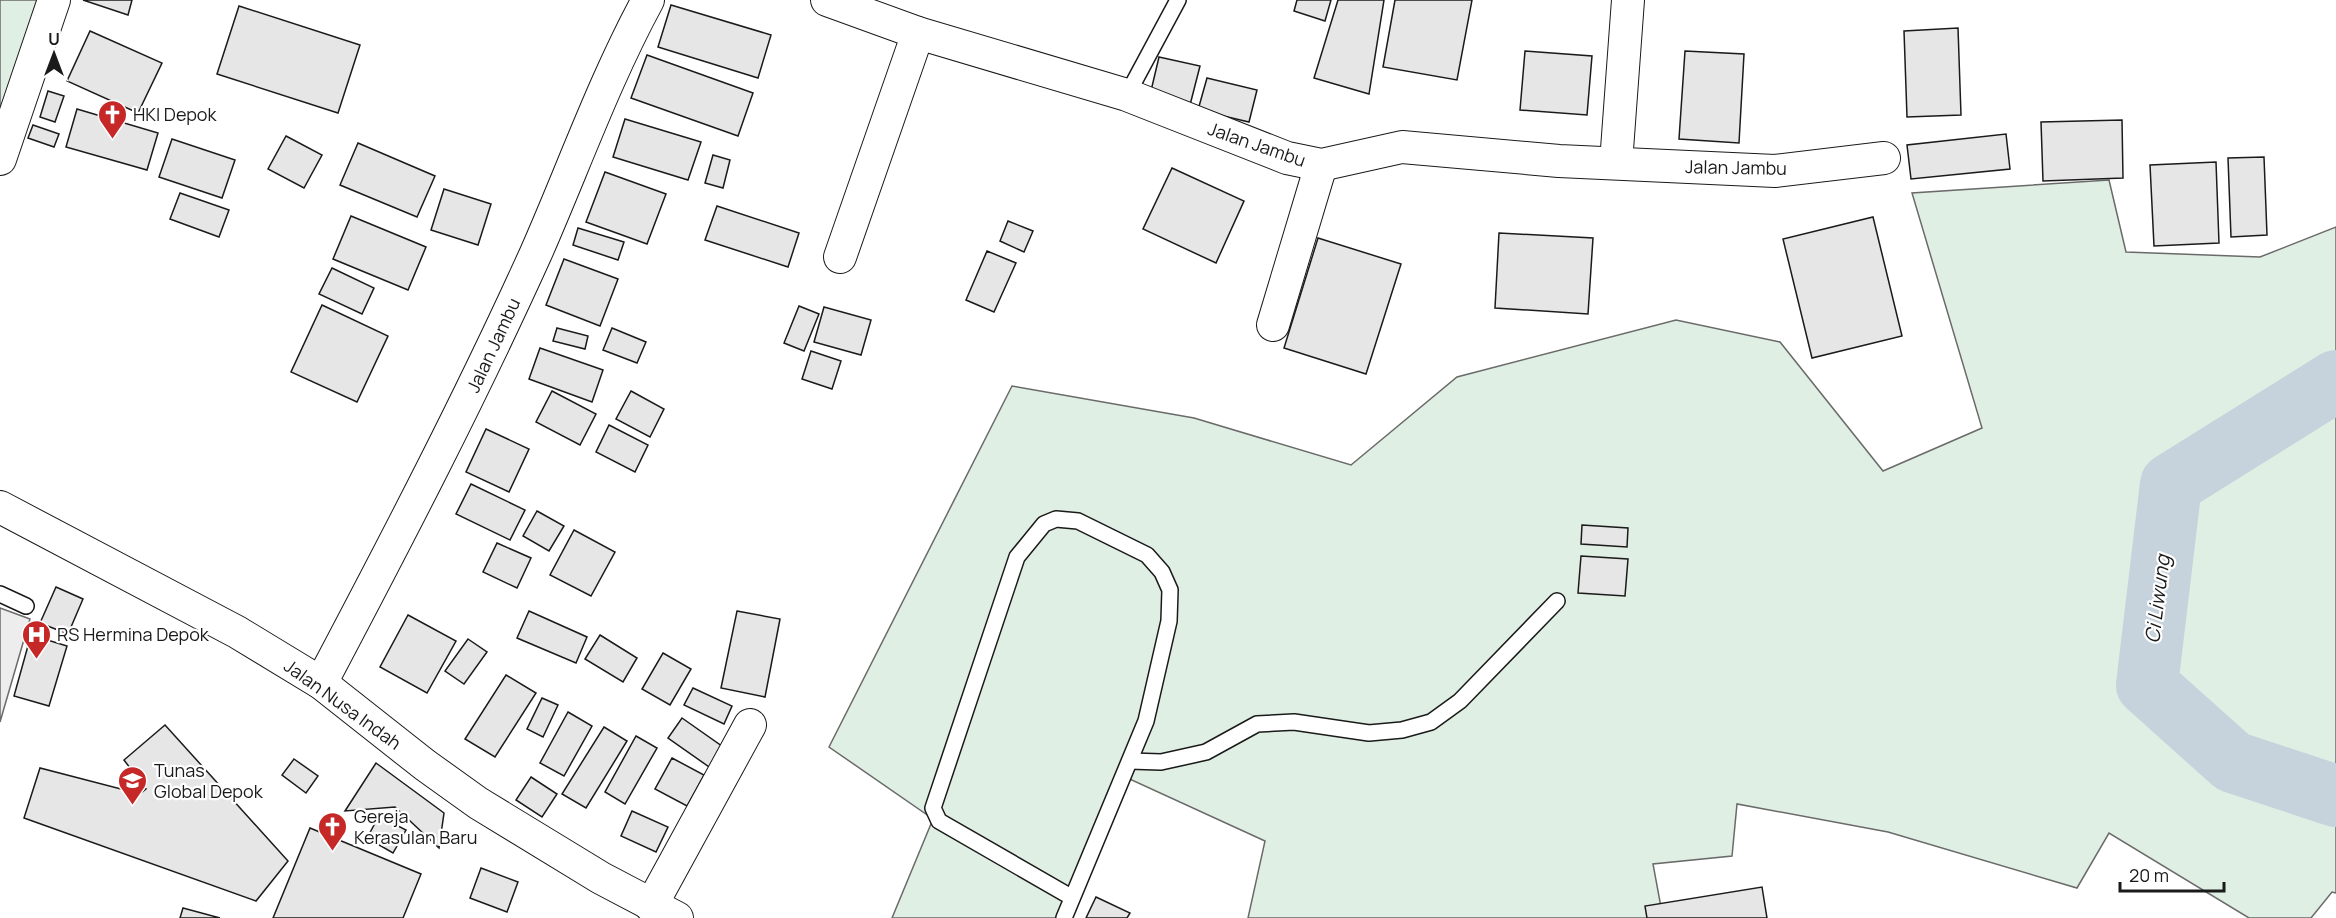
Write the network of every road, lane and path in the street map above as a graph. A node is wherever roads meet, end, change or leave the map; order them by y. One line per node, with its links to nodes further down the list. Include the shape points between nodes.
1 (54, 0): 9 (street)
2 (648, 0): 18 (street, Jalan Jambu, via 440,458)
3 (827, 0): 6 (street, Jalan Jambu)
4 (1178, 0): 7 (lane)
5 (1628, 0): 10 (street)
6 (918, 33): 7 (street, Jalan Jambu); 12 (street)
7 (1127, 95): 11 (street, Jalan Jambu, via 1287,158)
8 (1884, 158): 10 (street, Jalan Jambu, via 1775,171)
9 (0, 159)
10 (1616, 164): 11 (street, Jalan Jambu, via 1402,147)
11 (1320, 165): 13 (street)
12 (840, 257)
13 (1273, 325)
14 (0, 507): 18 (street, Jalan Nusa Indah, via 237,632)
15 (0, 594): 17 (lane)
16 (1557, 601): 20 (lane, via 1460,701 1431,723 1369,733 1294,723 1257,724 1206,752 1161,762)
17 (26, 606)
18 (321, 683): 22 (street, Jalan Nusa Indah, via 478,803)
19 (750, 725): 22 (street)
20 (1130, 761): 21 (lane); 21 (lane, via 1146,721 1163,654 1170,590 1148,555 1078,521 1056,519 1044,524 1017,557 933,808 939,821)
21 (1071, 897): 23 (lane)
22 (664, 912)
23 (1064, 918)

